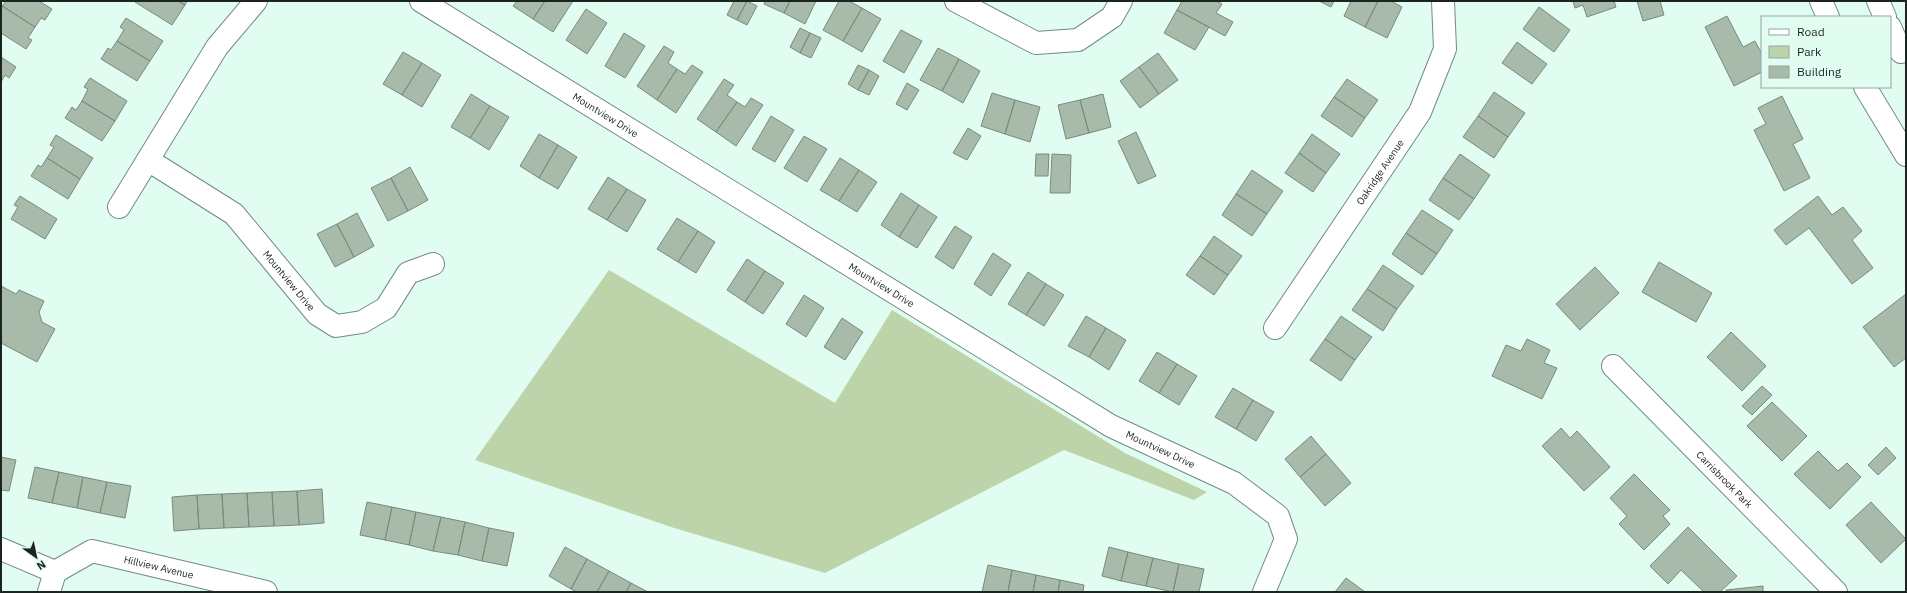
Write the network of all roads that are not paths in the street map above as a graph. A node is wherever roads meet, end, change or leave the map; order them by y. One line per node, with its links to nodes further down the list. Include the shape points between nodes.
1 (256, 1): 14 (street, via 218,47)
2 (421, 1): 22 (street, Mountview Drive, via 1111,426 1234,483 1278,516 1286,539)
3 (956, 1): 4 (street, via 1036,43 1078,40 1112,17)
4 (1120, 1)
5 (1443, 1): 17 (street, Oakridge Avenue, via 1445,49 1420,112)
6 (1821, 1): 8 (street)
7 (1878, 1): 9 (street)
8 (1828, 16)
9 (1886, 16)
10 (1891, 29): 11 (street)
11 (1901, 52)
12 (1866, 88): 13 (street)
13 (1906, 156)
14 (148, 160): 15 (street); 16 (street, Mountview Drive, via 234,214 318,314 336,326 362,322 386,308 408,273)
15 (119, 207)
16 (433, 264)
17 (1275, 328)
18 (1613, 366): 23 (street, Carrisbrook Park)
19 (1, 549): 20 (street, Hillview Avenue)
20 (52, 582): 21 (street, Hillview Avenue, via 92,551)
21 (266, 592)
22 (1264, 592)
23 (1836, 592)

